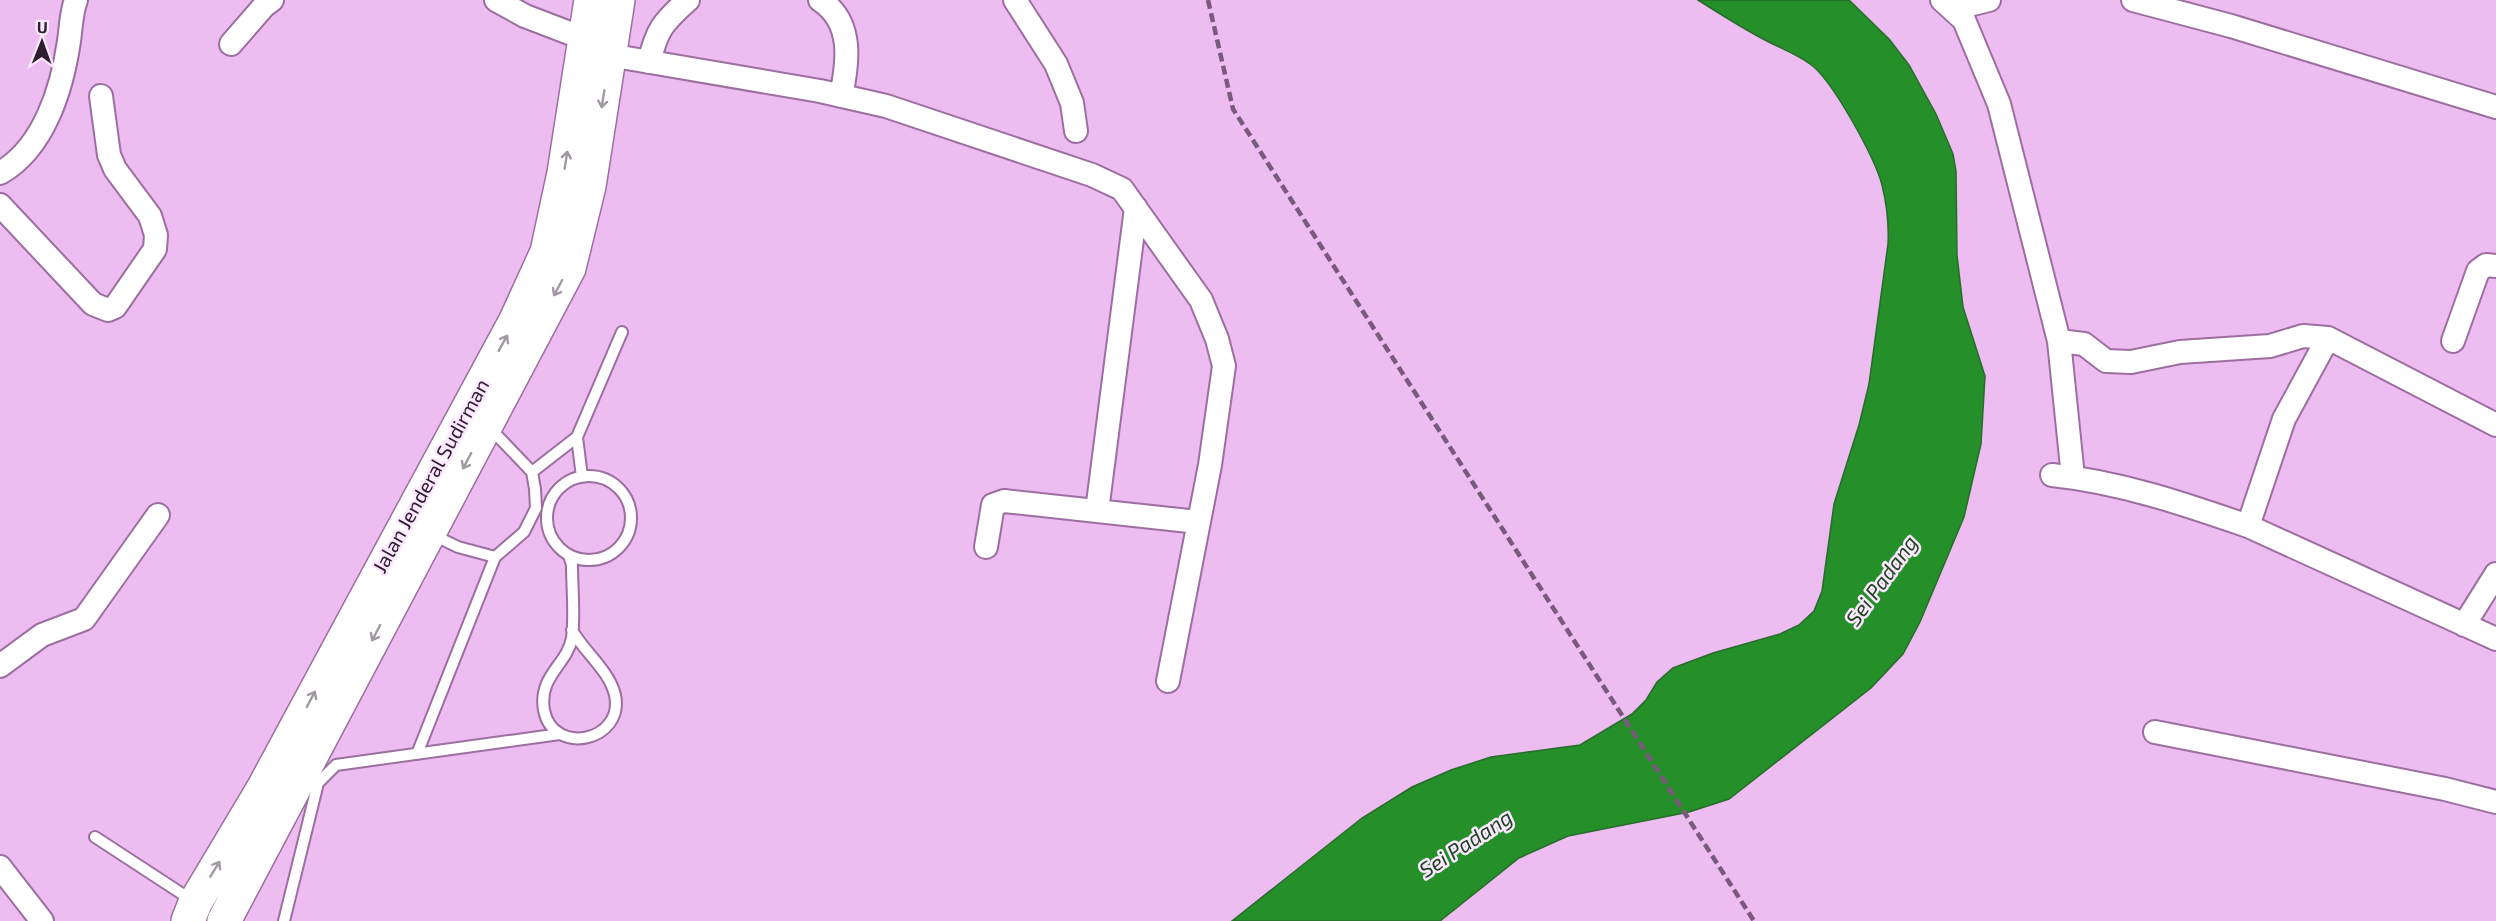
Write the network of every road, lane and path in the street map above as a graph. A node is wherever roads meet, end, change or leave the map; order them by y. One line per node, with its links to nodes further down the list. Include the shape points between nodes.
1 (76, 0): 19 (street, via 62,81 50,116 13,166)
2 (272, 0): 12 (street)
3 (496, 0): 13 (street)
4 (591, 0): 13 (main road, Jalan Jenderal Sudirman)
5 (618, 0): 13 (main road, Jalan Jenderal Sudirman)
6 (688, 0): 14 (street, via 656,34)
7 (820, 0): 16 (street, via 837,19 847,41 848,62)
8 (1015, 0): 18 (street, via 1056,64 1072,103)
9 (1989, 0): 11 (street)
10 (2133, 0): 17 (street)
11 (1947, 4): 25 (street, via 1964,20 1999,104)
12 (231, 44)
13 (597, 47): 14 (street); 27 (main road, Jalan Jenderal Sudirman, one-way to 27, via 589,186 569,267); 38 (main road, Jalan Jenderal Sudirman, one-way to 13, via 547,252)
14 (649, 62): 16 (street)
15 (101, 96): 20 (street, via 109,155 150,216 156,235 156,249 115,307 108,310 93,304)
16 (841, 96): 21 (street, via 886,106 1092,175 1122,189)
17 (2496, 107)
18 (1076, 131)
19 (0, 173)
20 (0, 205)
21 (1136, 208): 33 (street); 35 (street, via 1202,300 1224,366)
22 (2496, 266): 26 (street, via 2486,265 2478,271)
23 (622, 332): 29 (lane)
24 (2328, 338): 25 (street, via 2303,336 2270,346 2180,352 2131,362 2106,361 2084,344); 28 (street); 37 (street, via 2284,419)
25 (2059, 341): 37 (street, via 2062,476 2162,496)
26 (2453, 341)
27 (486, 424): 30 (lane); 38 (main road, Jalan Jenderal Sudirman, one-way to 38)
28 (2496, 425)
29 (577, 437): 30 (lane); 31 (lane)
30 (532, 472): 32 (lane)
31 (582, 477): 36 (lane, via 559,489 551,500); 40 (lane, via 598,477 613,484 630,509 630,525 625,540 600,558 584,560)
32 (536, 508): 36 (lane); 41 (lane, via 524,532)
33 (1097, 511): 35 (street); 39 (street, via 1004,501 993,505)
34 (158, 515): 46 (street, via 84,619 42,635)
35 (1198, 522): 47 (street)
36 (547, 526): 40 (lane, via 555,543)
37 (2248, 526): 43 (street)
38 (417, 527): 41 (lane, via 458,547); 54 (main road, Jalan Jenderal Sudirman, one-way to 38); 56 (main road, Jalan Jenderal Sudirman, one-way to 56)
39 (986, 547)
40 (569, 555): 44 (lane)
41 (495, 557): 50 (lane)
42 (2496, 573): 43 (street)
43 (2464, 625): 45 (street)
44 (572, 630): 49 (lane, via 567,652 544,690 548,724); 49 (lane, via 608,678 615,695 615,710 609,724 597,736 578,738)
45 (2496, 639)
46 (0, 666)
47 (1168, 681)
48 (2155, 732): 51 (street)
49 (560, 734): 50 (lane)
50 (417, 754): 57 (lane, via 336,765 318,783)
51 (2496, 802)
52 (95, 837): 54 (lane)
53 (0, 867): 55 (street)
54 (192, 912)
55 (42, 921)
56 (224, 921)
57 (284, 921)

